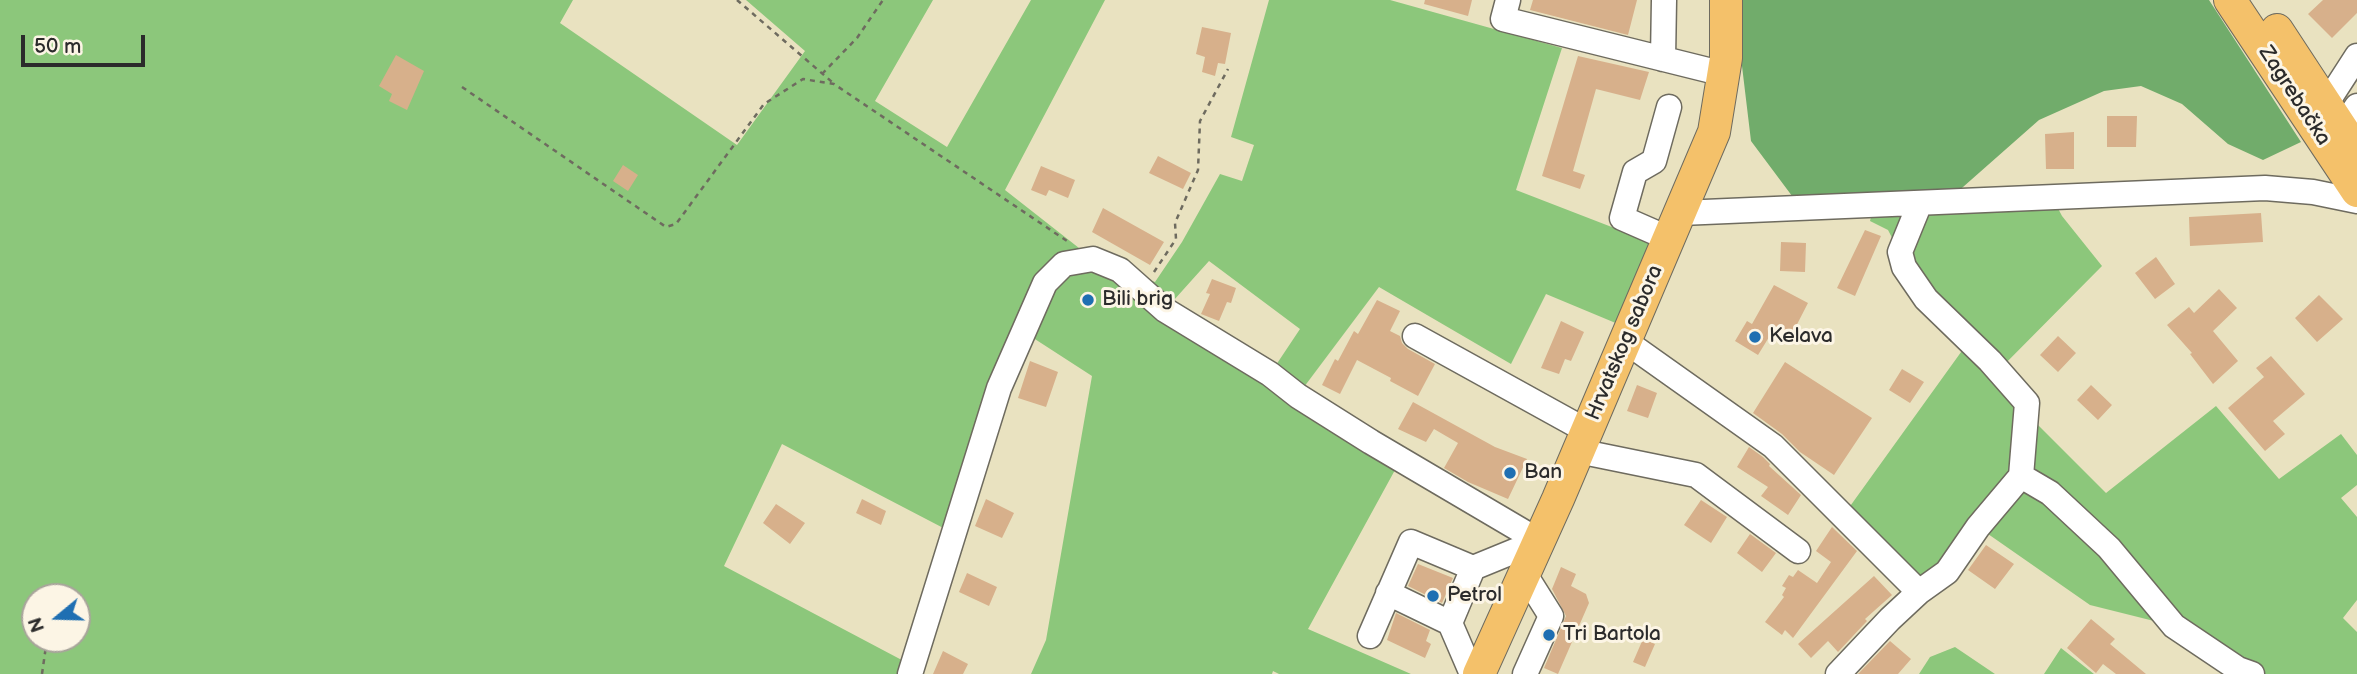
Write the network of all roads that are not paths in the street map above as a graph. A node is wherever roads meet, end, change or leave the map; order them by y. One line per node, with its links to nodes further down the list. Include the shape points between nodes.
1 (1508, 0): 7 (street, via 1503,19)
2 (1664, 0): 7 (street)
3 (1726, 0): 8 (main road, Hrvatskog sabora)
4 (2230, 0): 11 (main road, Zagrebačka)
5 (2256, 0): 10 (main road, Zagrebačka)
6 (2357, 56): 10 (street)
7 (1663, 59): 8 (street)
8 (1724, 74): 14 (main road, Hrvatskog sabora, via 1714,132)
9 (1670, 107): 14 (street, via 1654,161 1635,172 1622,218)
10 (2345, 122)
11 (2357, 191)
12 (2357, 201): 13 (street, via 2265,188)
13 (1920, 203): 14 (street); 18 (street, via 1900,252 1904,267 1926,299 2027,403)
14 (1676, 226): 16 (main road, Hrvatskog sabora)
15 (1415, 337): 17 (street)
16 (1625, 341): 17 (main road, Hrvatskog sabora); 23 (street, via 1773,446)
17 (1582, 441): 19 (main road, Hrvatskog sabora); 20 (street, via 1696,475)
18 (2021, 476): 23 (street, via 1947,572); 32 (street, via 2050,493 2109,548 2174,626)
19 (1539, 541): 21 (street); 22 (main road, Hrvatskog sabora); 27 (street, via 1371,442 1165,310 1120,270 1093,259 1064,264 1045,283 1004,376)
20 (1798, 551)
21 (1473, 568): 24 (street, via 1411,542); 25 (street)
22 (1524, 573): 29 (main road, Hrvatskog sabora); 30 (street, via 1551,616)
23 (1919, 592): 31 (street)
24 (1388, 593): 25 (street); 26 (street)
25 (1450, 623): 28 (street)
26 (1370, 636)
27 (910, 674)
28 (1472, 674)
29 (1479, 674)
30 (1525, 674)
31 (1838, 674)
32 (2252, 674)

